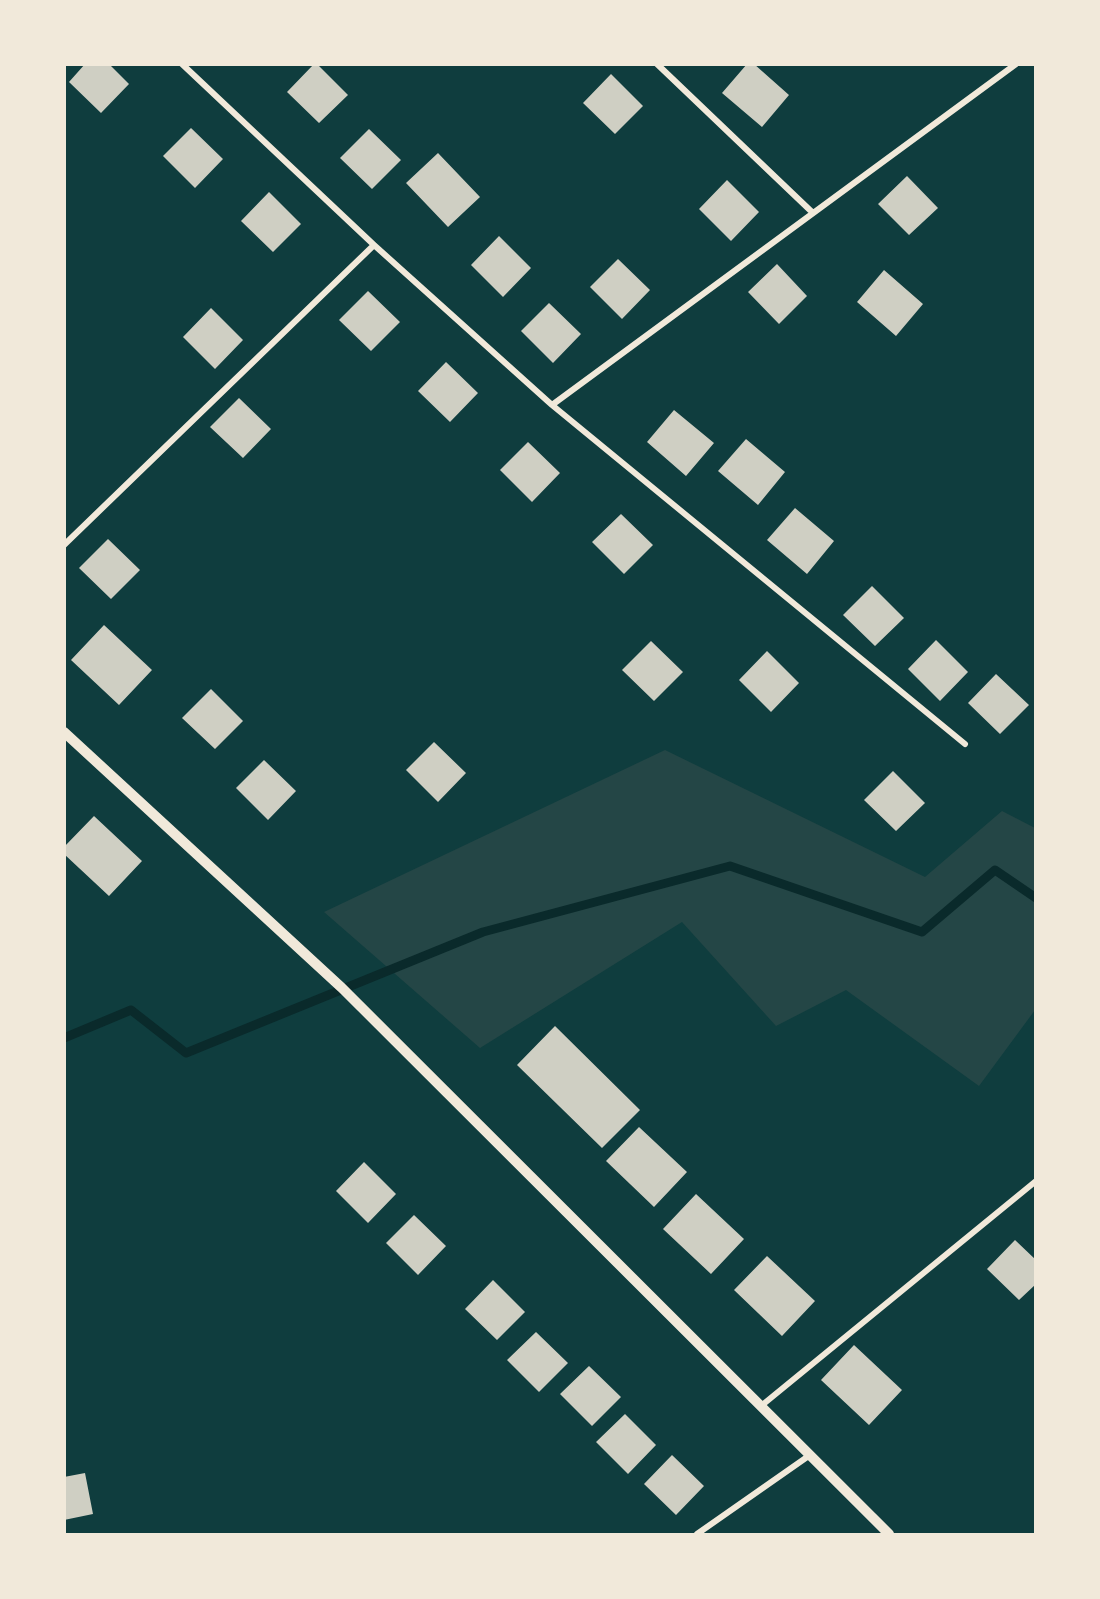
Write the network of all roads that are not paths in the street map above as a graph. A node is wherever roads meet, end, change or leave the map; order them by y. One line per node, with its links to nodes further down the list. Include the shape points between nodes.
1 (182, 64): 5 (street)
2 (657, 64): 4 (street)
3 (1016, 64): 4 (street)
4 (813, 213): 6 (street)
5 (374, 245): 6 (street); 7 (street)
6 (552, 405): 9 (street)
7 (64, 545)
8 (64, 732): 11 (street, via 342,988)
9 (965, 744)
10 (1035, 1181): 11 (street)
11 (761, 1406): 12 (street)
12 (810, 1455): 13 (street); 14 (street)
13 (697, 1534)
14 (889, 1534)

